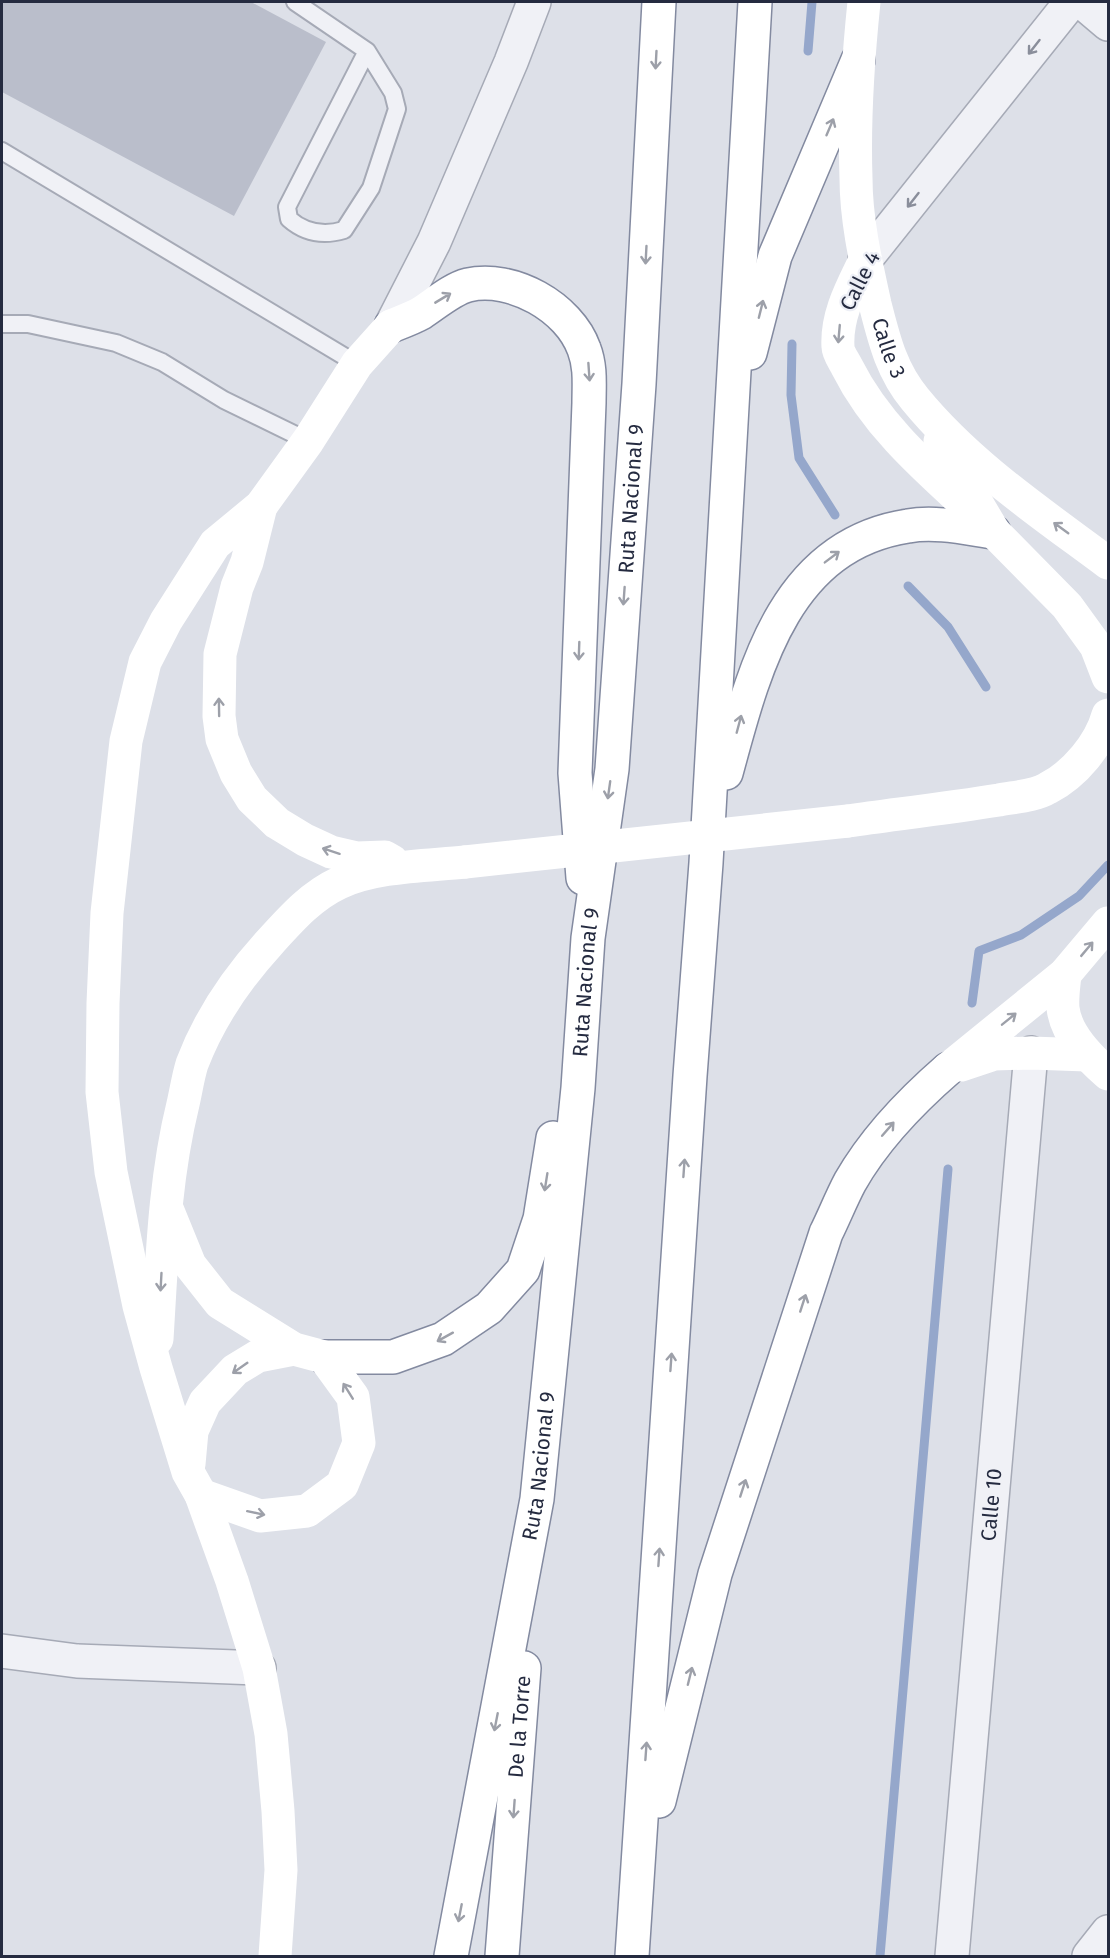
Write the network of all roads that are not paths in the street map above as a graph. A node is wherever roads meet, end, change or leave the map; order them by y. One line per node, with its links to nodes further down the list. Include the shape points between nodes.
1 (295, 2): 9 (lane)
2 (534, 2): 14 (street, via 434,242)
3 (659, 2): 27 (main road, Ruta Nacional 9, one-way to 27, via 639,384 612,769)
4 (755, 2): 17 (main road)
5 (864, 2): 10 (main road, Calle 3)
6 (1071, 2): 12 (street, Calle 4, one-way to 12)
7 (1082, 2): 8 (street)
8 (1108, 24)
9 (367, 51): 9 (lane, via 288,207 289,219 300,228 330,234 344,230 371,188 397,109 393,93)
10 (858, 60): 12 (main road, Calle 3, via 855,180); 17 (main road, one-way to 10, via 775,256)
11 (2, 151): 15 (lane)
12 (865, 260): 16 (main road, Calle 3, via 886,350); 20 (main road, Calle 4, one-way to 20, via 844,304 837,349 884,424)
13 (2, 324): 18 (lane, via 28,324 116,343 162,362 224,400)
14 (392, 326): 15 (main road); 27 (main road, one-way to 27, via 467,285 495,283 518,288 558,313 584,348 590,368 575,773)
15 (357, 364): 18 (main road)
16 (898, 373): 20 (main road); 21 (main road, Calle 3, one-way to 16, via 964,451 914,399)
17 (732, 427): 24 (main road)
18 (308, 441): 19 (main road)
19 (261, 506): 25 (main road, one-way to 19, via 385,857 357,858 331,852 277,823 252,799 222,739 220,654); 35 (main road, via 215,544 145,662 126,741 119,794 107,924 102,1101 126,1250)
20 (994, 531): 22 (main road, via 1067,606 1096,646); 24 (main road, one-way to 20, via 748,692 778,622 815,571 848,546 909,525)
21 (1108, 563)
22 (1108, 677)
23 (1108, 715): 25 (main road, bridge, via 1105,729 1094,746 1067,775 1047,789 968,805 848,821)
24 (706, 863): 40 (main road, one-way to 24)
25 (407, 868): 33 (main road, via 341,882 324,891 300,909 253,960 217,1011 192,1065 173,1144)
26 (1108, 923): 28 (main road, one-way to 26)
27 (588, 938): 32 (main road, Ruta Nacional 9)
28 (1065, 974): 30 (main road, via 1063,1009 1071,1031); 31 (main road, one-way to 28)
29 (1032, 1053): 30 (main road); 31 (main road, via 994,1054); 46 (street, Calle 10)
30 (1098, 1065)
31 (948, 1069): 40 (main road, one-way to 31, via 715,1574 826,1233 850,1182 878,1140 912,1100)
32 (578, 1088): 34 (main road, one-way to 34, via 553,1137 540,1219 523,1270 489,1308 443,1339 393,1357); 37 (main road, Ruta Nacional 9)
33 (165, 1202): 34 (main road, via 190,1264 220,1303); 35 (main road, one-way to 35)
34 (309, 1353): 36 (main road, one-way to 36, via 258,1356 235,1370 205,1402 192,1431); 36 (main road, one-way to 34, via 260,1516 308,1511 342,1485 359,1443 353,1397)
35 (156, 1368): 36 (main road)
36 (195, 1483): 39 (main road)
37 (537, 1499): 43 (main road, Ruta Nacional 9, one-way to 43); 44 (main road, De la Torre, one-way to 44)
38 (2, 1651): 39 (street, via 77,1661)
39 (259, 1668): 42 (main road, via 271,1734 278,1810 281,1870)
40 (637, 1896): 45 (main road)
41 (1108, 1932): 47 (street)
42 (275, 1956)
43 (451, 1956)
44 (502, 1956)
45 (632, 1956)
46 (952, 1956)
47 (1089, 1956)

